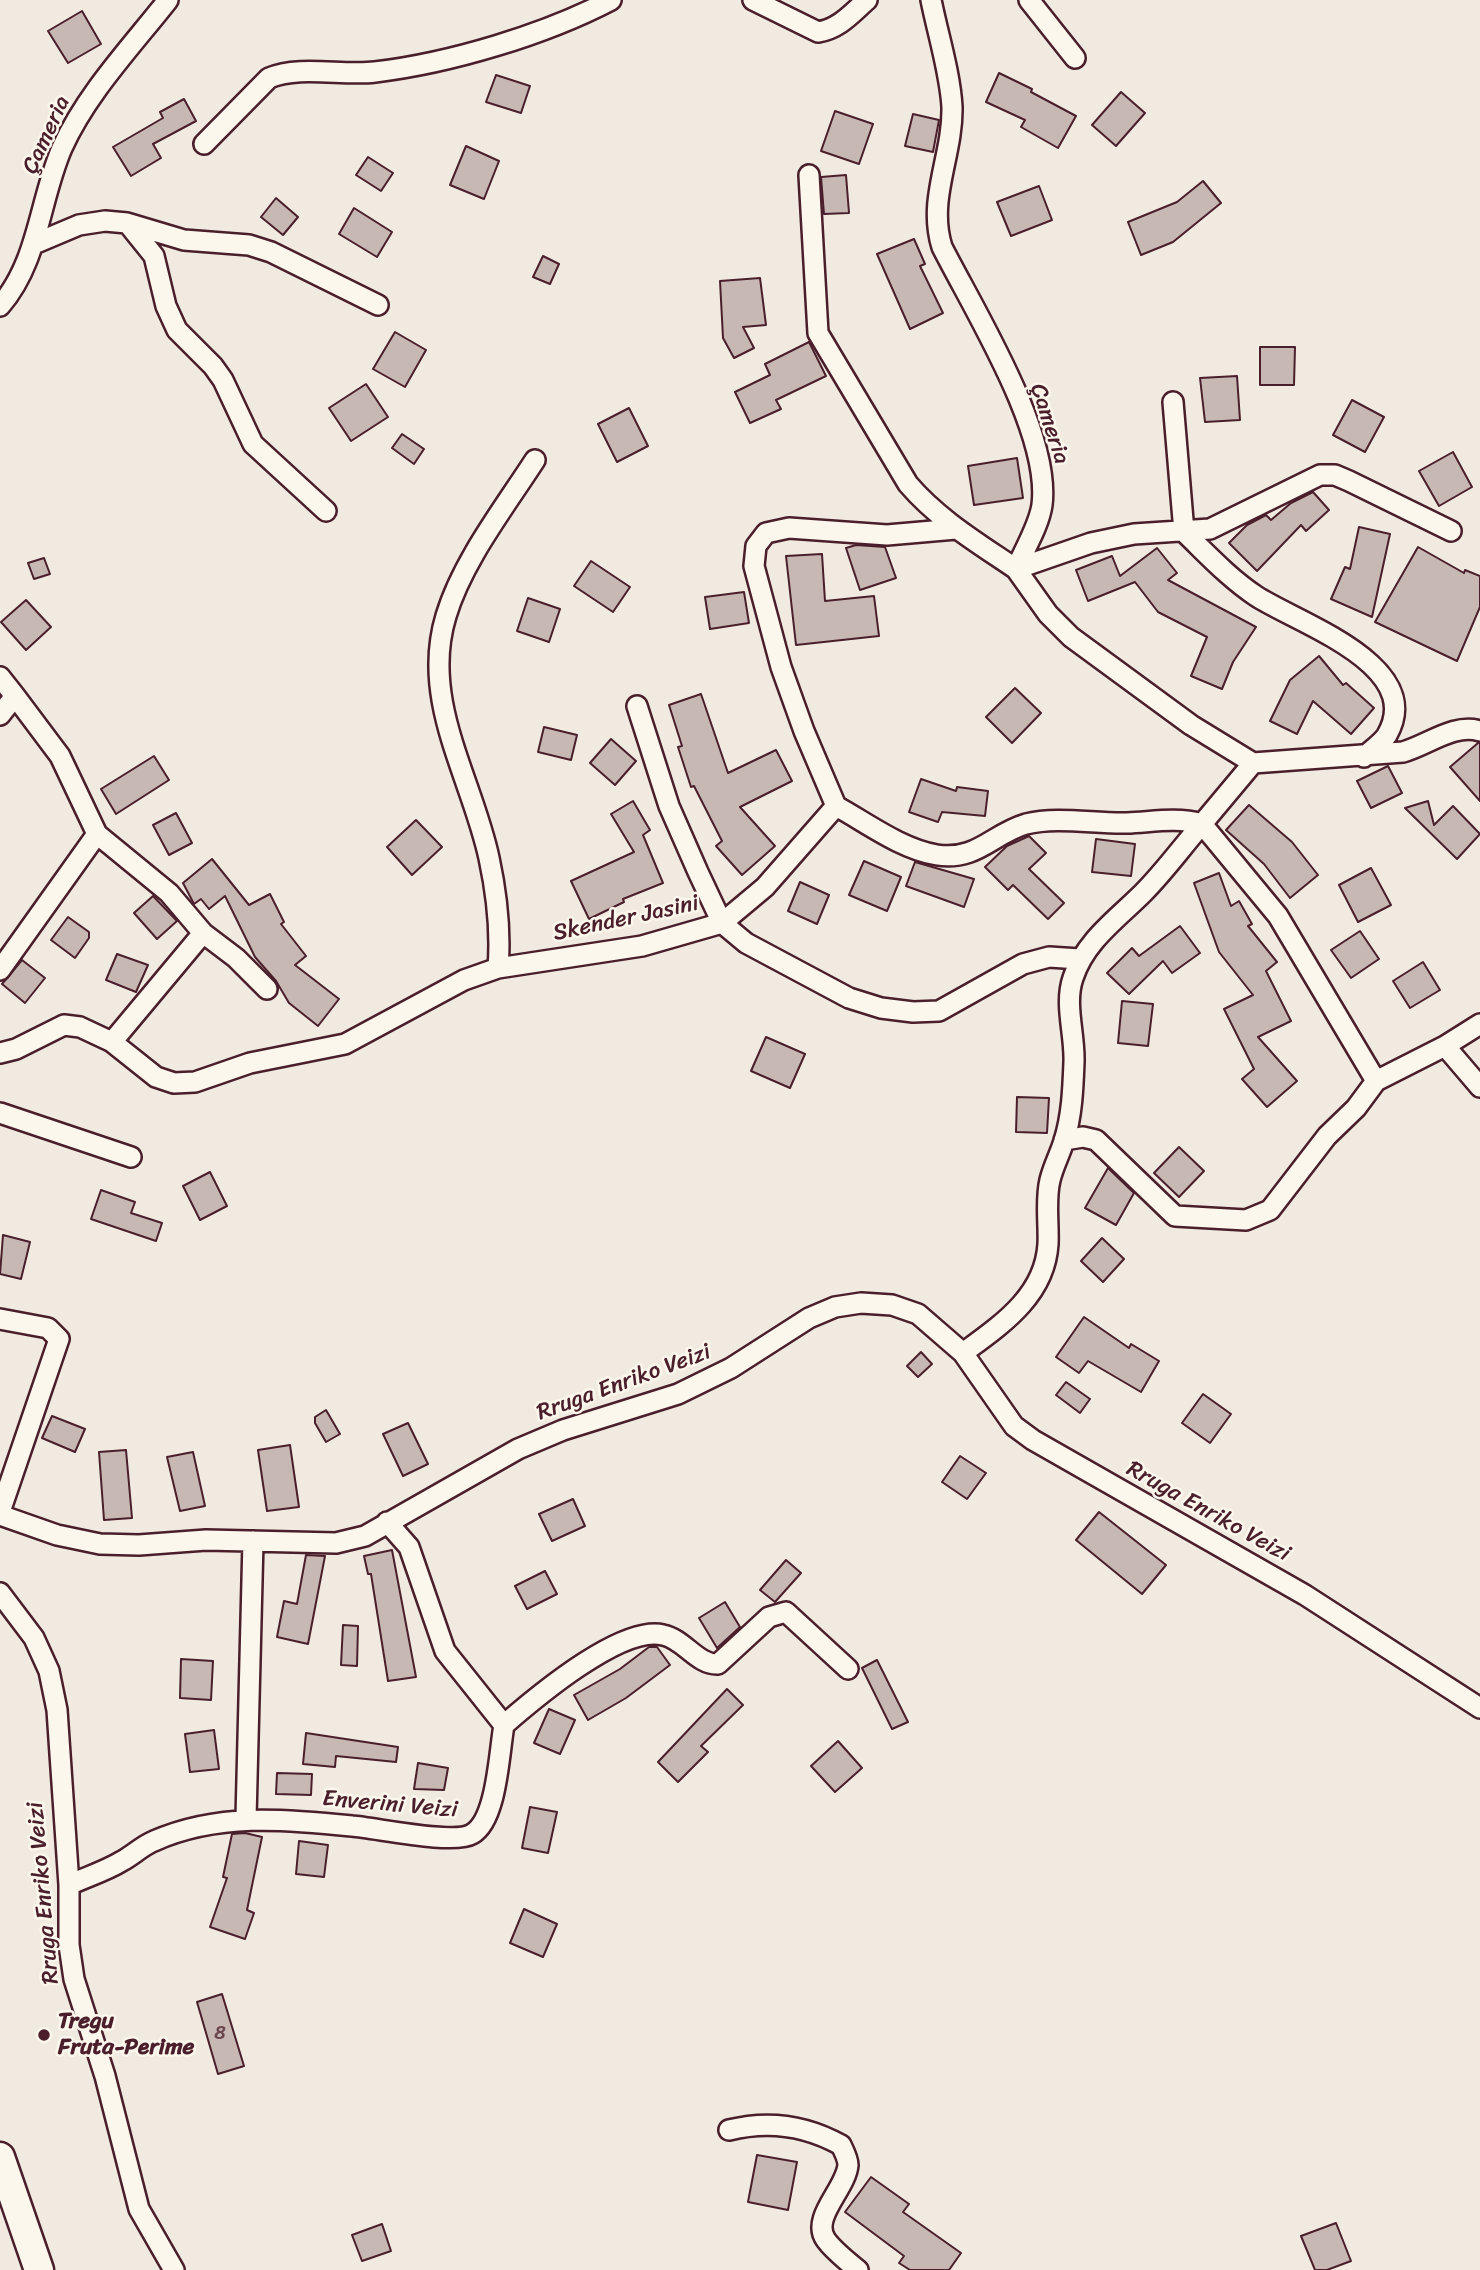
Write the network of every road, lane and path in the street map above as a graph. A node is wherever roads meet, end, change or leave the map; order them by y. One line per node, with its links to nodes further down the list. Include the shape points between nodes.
1 (168, 0): 11 (street, Çameria, via 83,108 58,161)
2 (611, 0): 8 (street, via 578,17 415,67 344,74 280,73 269,78)
3 (753, 0): 4 (street, via 818,32 830,31)
4 (867, 0)
5 (931, 0): 20 (street, Çameria, via 952,109 935,208 936,228 1024,410 1043,476 1042,507)
6 (1029, 0): 7 (street)
7 (1075, 58)
8 (204, 144)
9 (809, 175): 17 (street, via 818,333 908,484 931,510)
10 (127, 223): 11 (street, via 105,220 79,225); 12 (street, via 184,240 249,245 271,252); 16 (street, via 155,256 166,306 177,330 223,380 253,444)
11 (34, 244): 13 (street, Çameria, via 20,280)
12 (378, 305)
13 (0, 306)
14 (1174, 402): 19 (street)
15 (535, 460): 34 (street, via 478,547 446,615 439,648 443,704 456,760 489,856 500,936)
16 (326, 511)
17 (956, 528): 20 (street); 28 (street, via 887,535 789,527 766,533 756,546 754,566 781,667)
18 (1451, 531): 19 (street, via 1335,475 1320,475 1228,523)
19 (1184, 532): 20 (street, via 1133,534 1091,543); 26 (street, via 1234,580 1364,657 1384,676 1394,719 1385,737)
20 (1016, 569): 27 (street, via 1071,637 1191,725)
21 (0, 677): 22 (street)
22 (15, 696): 24 (street); 30 (street, via 60,756)
23 (637, 706): 31 (street, via 669,806)
24 (0, 715)
25 (1480, 731): 26 (street, via 1461,728 1414,749)
26 (1364, 757): 27 (street)
27 (1253, 763): 29 (street)
28 (836, 806): 29 (street, via 908,846 937,855 964,855 1026,824 1167,820); 31 (street, Skender Jasini, via 765,887)
29 (1202, 824): 33 (street); 41 (street, via 1279,916)
30 (97, 834): 32 (street, via 169,893); 35 (street)
31 (722, 923): 33 (street, via 746,943 849,998 913,1012 939,1011 1023,964 1049,957); 34 (street, Skender Jasini, via 642,946)
32 (203, 933): 36 (street); 38 (street)
33 (1080, 959): 44 (street, via 1069,1001 1075,1047)
34 (498, 968): 38 (street, Skender Jasini, via 464,980 345,1044 250,1063 195,1082 174,1083 156,1077)
35 (0, 971)
36 (267, 989)
37 (1480, 1024): 39 (street)
38 (112, 1042): 40 (street, Skender Jasini, via 64,1025)
39 (1445, 1046): 41 (street); 42 (street)
40 (0, 1053)
41 (1376, 1080): 44 (street, via 1270,1210 1246,1220 1175,1216 1096,1140)
42 (1480, 1087)
43 (0, 1113): 45 (street)
44 (1064, 1140): 47 (street, via 1049,1183 1048,1247 1041,1276 1007,1321)
45 (131, 1157)
46 (0, 1319): 48 (street, via 48,1328 59,1339)
47 (963, 1353): 49 (street, Rruga Enriko Veizi, via 918,1314 871,1303 835,1307 678,1394 518,1449); 53 (street, Rruga Enriko Veizi, via 1014,1426 1033,1440 1305,1595)
48 (0, 1514): 50 (street, Rruga Enriko Veizi, via 57,1535 100,1544)
49 (387, 1522): 50 (street, Rruga Enriko Veizi, via 365,1536 336,1543); 54 (street, via 409,1547 445,1651)
50 (253, 1541): 55 (street)
51 (0, 1593): 56 (street, Rruga Enriko Veizi, via 34,1638 49,1671 57,1710)
52 (848, 1669): 54 (street, via 786,1612 769,1617 718,1664 704,1662 670,1636 639,1635 564,1675)
53 (1480, 1708)
54 (504, 1725): 55 (street, Enverini Veizi, via 491,1805 485,1824 471,1836 453,1839 352,1825)
55 (246, 1818): 56 (street, Enverini Veizi, via 195,1826 152,1842)
56 (69, 1885): 60 (street, Rruga Enriko Veizi, via 69,1945 81,2008 105,2076 139,2209)
57 (729, 2130): 61 (street, via 772,2123 801,2128 841,2145 848,2163 844,2181 821,2223 821,2232)
58 (0, 2157): 59 (main road)
59 (39, 2270)
60 (174, 2270)
61 (858, 2270)

